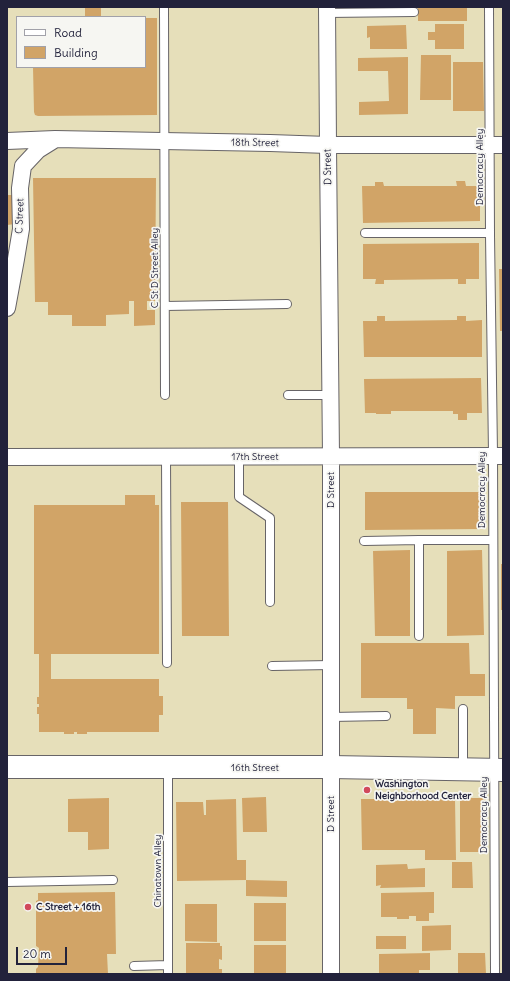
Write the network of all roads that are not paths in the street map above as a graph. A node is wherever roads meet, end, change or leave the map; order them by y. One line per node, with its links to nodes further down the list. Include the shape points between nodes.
1 (164, 7): 7 (lane, C St D Street Alley)
2 (490, 7): 9 (lane, Democracy Alley)
3 (327, 10): 4 (lane); 8 (street, D Street)
4 (414, 12)
5 (55, 139): 6 (street, 18th Street); 7 (street, 18th Street); 14 (street, C Street, via 38,150 23,166 20,229)
6 (7, 141)
7 (164, 141): 8 (street, 18th Street); 13 (lane, C St D Street Alley)
8 (328, 145): 9 (street, 18th Street); 17 (street, D Street)
9 (496, 145): 11 (lane, Democracy Alley)
10 (365, 233): 11 (lane)
11 (490, 233): 18 (lane, Democracy Alley)
12 (287, 304): 13 (lane)
13 (165, 306): 15 (lane, C St D Street Alley)
14 (7, 308)
15 (165, 395)
16 (288, 395): 17 (lane)
17 (330, 395): 22 (street, D Street)
18 (498, 456): 22 (street, 17th Street); 25 (lane, Democracy Alley)
19 (7, 457): 20 (street, 17th Street)
20 (166, 457): 21 (street, 17th Street); 28 (lane)
21 (239, 457): 22 (street, 17th Street); 26 (lane, via 240,497 270,518)
22 (331, 457): 29 (street, D Street)
23 (364, 540): 24 (lane)
24 (419, 540): 25 (lane); 27 (lane)
25 (492, 540): 32 (lane, Democracy Alley)
26 (270, 602)
27 (419, 636)
28 (167, 663)
29 (331, 665): 30 (lane); 35 (street, D Street)
30 (272, 666)
31 (463, 709): 39 (lane)
32 (494, 715): 33 (lane); 40 (lane, Democracy Alley)
33 (503, 715)
34 (386, 716): 35 (lane)
35 (331, 717): 37 (street, D Street)
36 (7, 767): 38 (main road, 16th Street)
37 (331, 767): 38 (main road, 16th Street); 39 (main road, 16th Street); 45 (street, D Street)
38 (168, 768): 44 (lane, Chinatown Alley)
39 (463, 770): 40 (main road, 16th Street)
40 (498, 770): 46 (lane, Democracy Alley)
41 (113, 880): 42 (lane)
42 (7, 882)
43 (134, 966): 44 (lane)
44 (168, 970)
45 (331, 974)
46 (495, 974)

